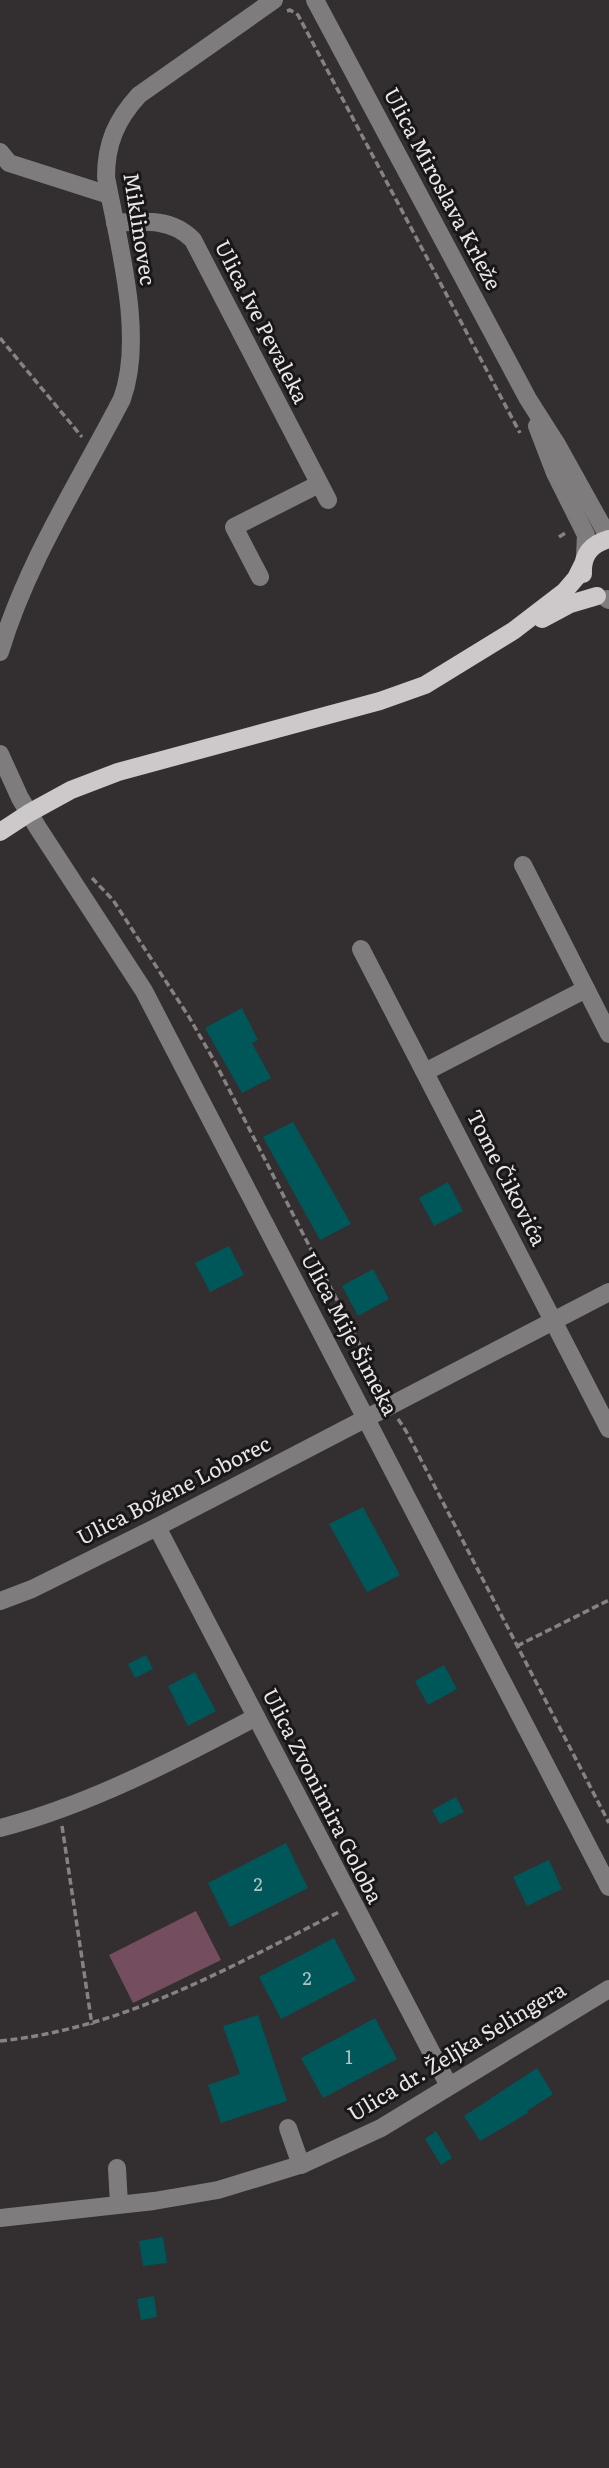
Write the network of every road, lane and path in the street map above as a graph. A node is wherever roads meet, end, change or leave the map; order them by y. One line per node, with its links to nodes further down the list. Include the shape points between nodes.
1 (315, 0): 7 (street, Ulica Miroslava Krleže)
2 (278, 6): 4 (street, Miklinovec, via 139,95 114,128 106,161); 8 (path, via 298,15)
3 (0, 152): 4 (street, via 9,163)
4 (109, 195): 5 (street, Miklinovec)
5 (115, 223): 9 (street, Miklinovec, via 130,322 130,369 122,399); 10 (street, Ulica Ive Pevaleka, via 167,223 183,229 193,240)
6 (0, 338): 9 (path)
7 (528, 399): 12 (street, Ulica Miroslava Krleže); 13 (street, Ulica Miroslava Krleže, via 542,443 586,535)
8 (522, 435)
9 (94, 452): 17 (street, Miklinovec, via 20,594)
10 (319, 484): 11 (street, Ulica Ive Pevaleka); 14 (street, via 234,527)
11 (328, 500)
12 (609, 538): 13 (main road, via 591,547)
13 (584, 560): 15 (main road, via 584,581); 16 (main road, via 564,592)
14 (260, 577)
15 (606, 599): 16 (main road, via 570,604)
16 (513, 631): 19 (main road, via 402,694 118,772)
17 (0, 652)
18 (0, 754): 19 (street)
19 (29, 813): 20 (main road); 30 (street, Ulica Mije Šimeka, via 144,991)
20 (0, 832)
21 (523, 866): 24 (street)
22 (89, 875): 29 (path, via 113,900 216,1064)
23 (361, 949): 26 (street, Tome Čikovića)
24 (586, 989): 25 (street); 26 (street)
25 (609, 1034)
26 (425, 1072): 28 (street, Tome Čikovića)
27 (609, 1292): 28 (street, Ulica Božene Loborec)
28 (554, 1320): 29 (street, Ulica Božene Loborec); 31 (street, Tome Čikovića)
29 (390, 1405): 30 (street, Ulica Božene Loborec); 35 (path)
30 (367, 1418): 32 (street, Ulica Božene Loborec); 40 (street, Ulica Mije Šimeka)
31 (609, 1429)
32 (157, 1527): 34 (street, Ulica Božene Loborec); 36 (street, Ulica Zvonimira Goloba)
33 (609, 1600): 35 (path)
34 (0, 1601)
35 (517, 1647): 38 (path)
36 (256, 1717): 37 (street); 41 (street, Ulica Zvonimira Goloba)
37 (61, 1808): 39 (street); 43 (path)
38 (609, 1824)
39 (0, 1828)
40 (609, 1887)
41 (352, 1903): 43 (path, via 161,2000); 45 (street, Ulica Zvonimira Goloba)
42 (609, 1989): 45 (street, Ulica dr. Željka Selingera)
43 (92, 2025): 44 (path)
44 (0, 2041)
45 (449, 2085): 47 (street, Ulica dr. Željka Selingera, via 381,2128)
46 (288, 2128): 47 (street)
47 (300, 2165): 49 (street, Ulica dr. Željka Selingera, via 218,2190)
48 (117, 2168): 49 (street)
49 (119, 2204): 50 (street, Ulica dr. Željka Selingera)
50 (0, 2218)

